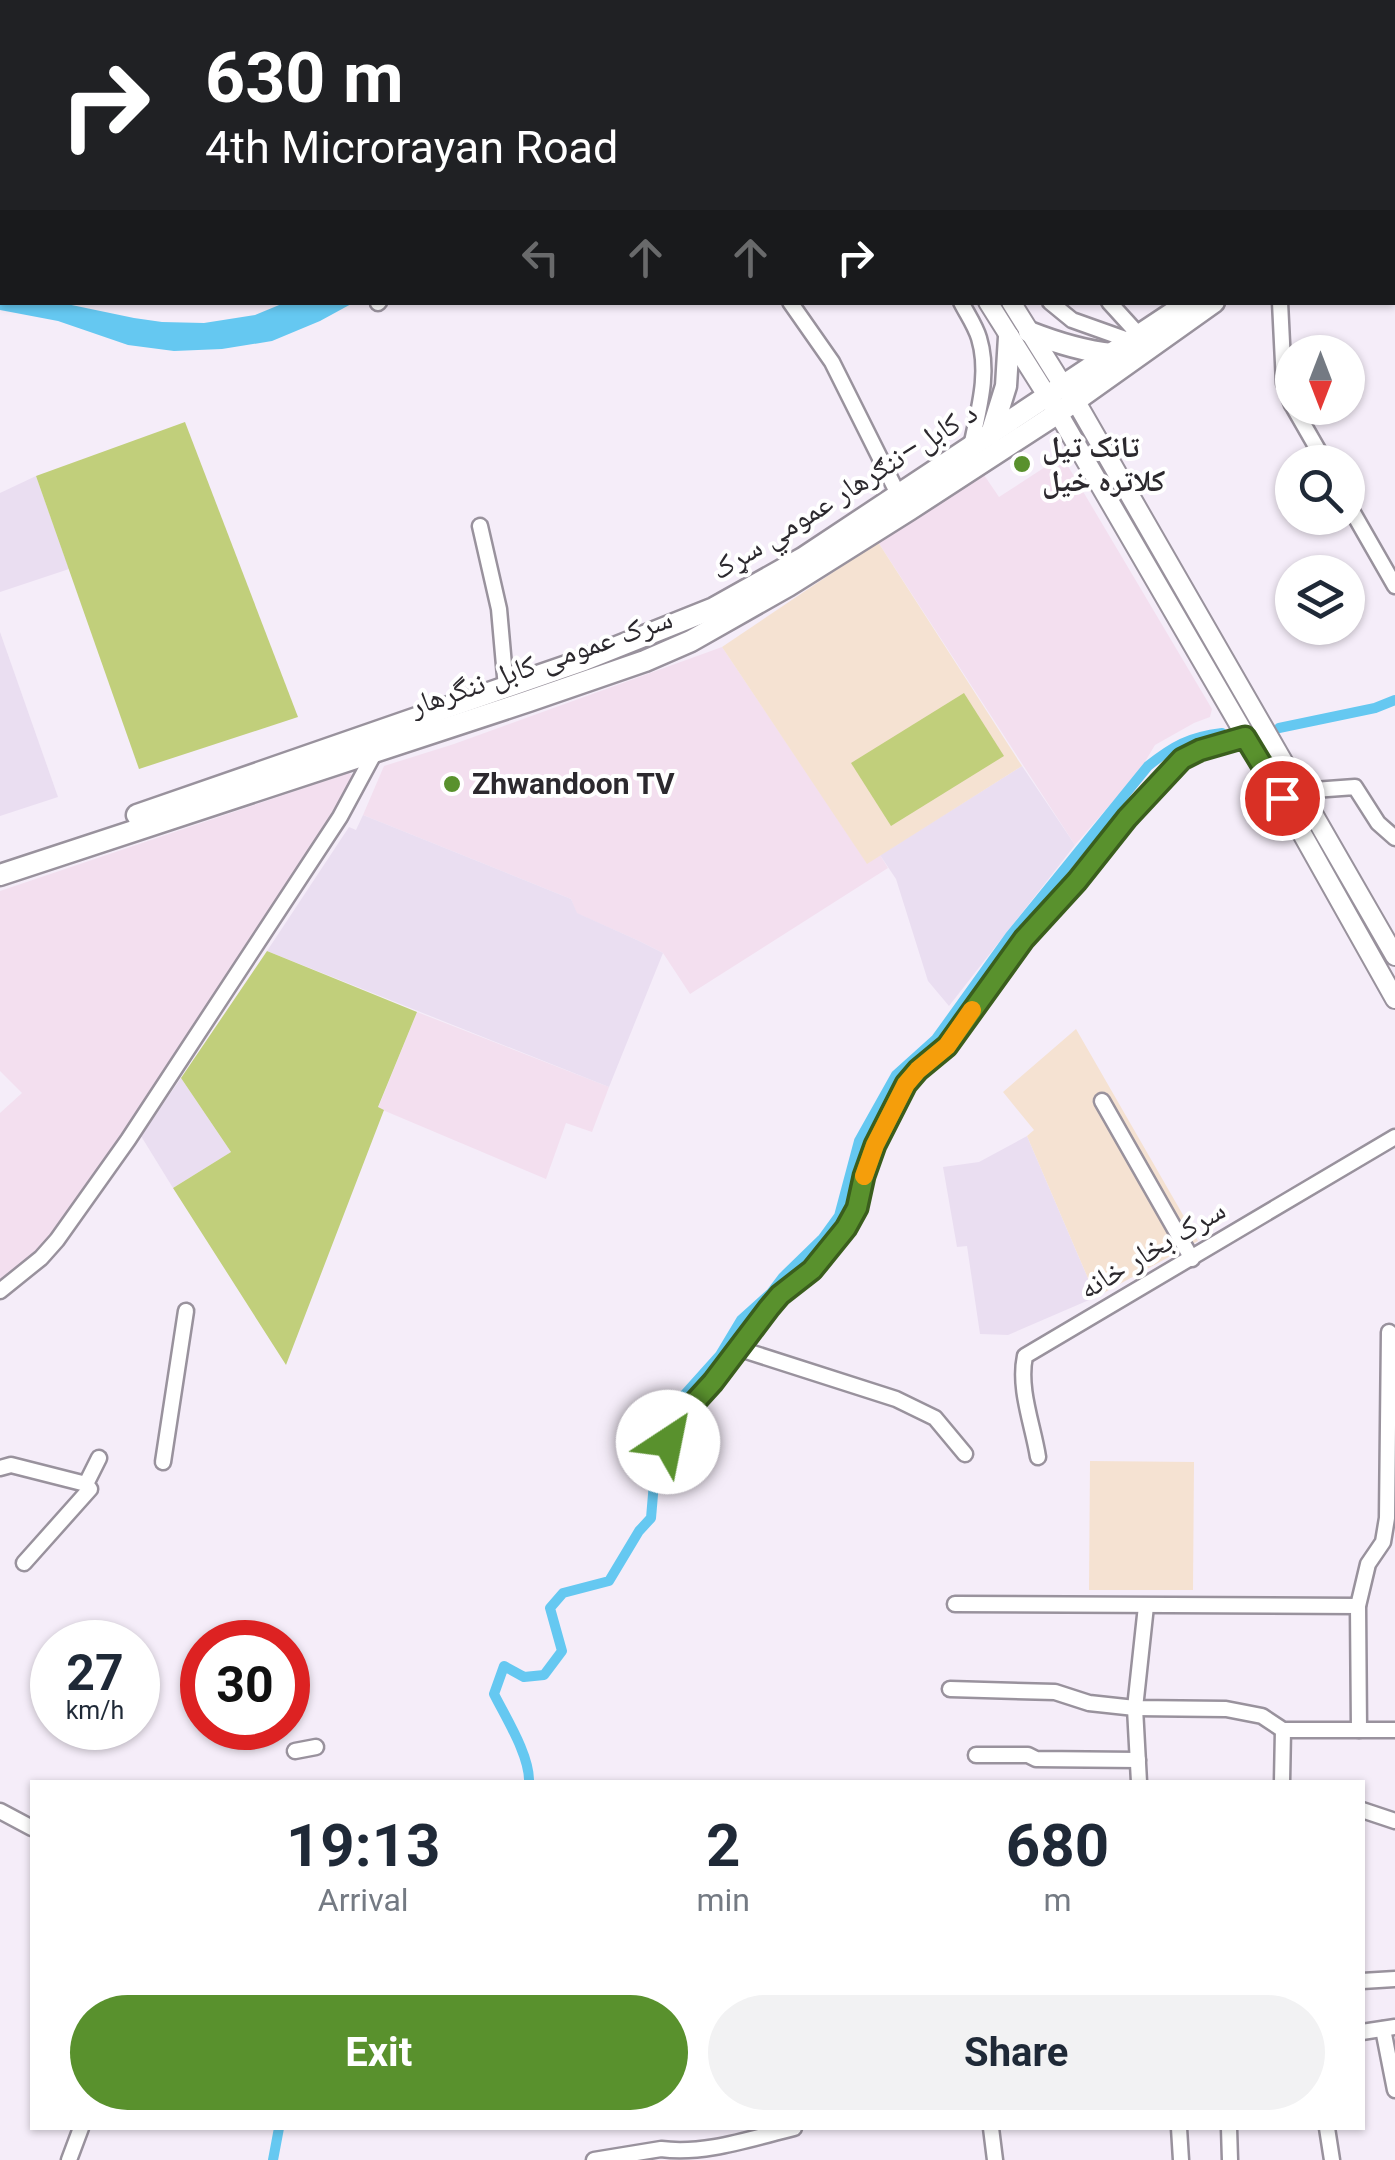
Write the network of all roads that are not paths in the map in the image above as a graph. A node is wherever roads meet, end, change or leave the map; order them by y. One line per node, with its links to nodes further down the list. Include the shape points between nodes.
1 (792, 305): 17 (street, via 832,362)
2 (963, 305): 16 (street, via 984,358)
3 (991, 305): 10 (main road)
4 (1012, 305): 10 (main road)
5 (1054, 305): 12 (street, via 1072,320)
6 (1111, 305): 12 (street)
7 (1184, 305): 12 (highway, د کابل–ننګرهار عمومي سړک)
8 (1209, 305): 14 (highway, د کابل–ننګرهار عمومي سړک)
9 (1280, 305): 11 (street)
10 (1019, 334): 13 (highway); 14 (main road); 15 (highway)
11 (1282, 335)
12 (1135, 338): 13 (highway, د کابل–ننګرهار عمومي سړک)
13 (1112, 354): 14 (highway, د کابل–ننګرهار عمومي سړک)
14 (1061, 399): 15 (highway, د کابل–ننګرهار عمومي سړک); 22 (highway, سرک عمومی کابل ننگرهار, via 788,586 691,641 552,693); 23 (main road); 24 (main road)
15 (991, 434): 16 (highway, د کابل–ننګرهار عمومي سړک)
16 (970, 448): 17 (highway, د کابل–ننګرهار عمومي سړک)
17 (898, 494): 21 (highway, د کابل–ننګرهار عمومي سړک, via 714,608)
18 (480, 526): 21 (street, via 499,610)
19 (1365, 534): 20 (street)
20 (1395, 586)
21 (506, 688): 22 (highway, د کابل–ننګرهار عمومي سړک)
22 (382, 736): 26 (highway); 27 (highway, سرک عمومی کابل ننگرهار); 33 (street, via 340,817 128,1140 57,1240)
23 (1245, 737): 24 (main road); 36 (street, via 1182,759 1024,939 947,1046 906,1084 875,1145 846,1228 812,1270 780,1295)
24 (1290, 795): 25 (street, via 1354,787); 28 (main road); 29 (main road)
25 (1395, 838)
26 (0, 861)
27 (0, 875)
28 (1395, 956)
29 (1395, 999)
30 (1102, 1101): 32 (street)
31 (1395, 1137): 32 (street, سرک بخار خانه)
32 (1192, 1258): 39 (street, سرک بخار خانه, via 1025,1356)
33 (0, 1291)
34 (186, 1312): 41 (street)
35 (1388, 1332): 37 (street)
36 (740, 1349): 38 (street, via 896,1399 935,1418); 43 (street, via 669,1430)
37 (1392, 1377): 48 (street, via 1387,1518)
38 (965, 1454)
39 (1038, 1457)
40 (99, 1458): 44 (street)
41 (163, 1462)
42 (0, 1468): 44 (street)
43 (673, 1482)
44 (86, 1484): 45 (street, via 90,1489)
45 (24, 1563)
46 (955, 1604): 47 (street)
47 (1146, 1606): 48 (street); 50 (street)
48 (1358, 1606): 52 (street)
49 (950, 1690): 50 (street, via 1056,1692)
50 (1135, 1708): 51 (street, via 1226,1709 1262,1716); 57 (street)
51 (1283, 1730): 52 (street); 59 (street)
52 (1359, 1730): 53 (street)
53 (1395, 1730)
54 (316, 1747): 55 (street)
55 (294, 1751)
56 (976, 1755): 57 (street)
57 (1138, 1760): 58 (street)
58 (1139, 1780)
59 (1282, 1780)
60 (0, 1811): 63 (street)
61 (1365, 1811): 62 (street)
62 (1395, 1821)
63 (30, 1827)
64 (1395, 1979): 65 (street)
65 (1365, 1980)
66 (1389, 2028): 67 (street)
67 (1395, 2090)
68 (80, 2130): 74 (street)
69 (786, 2130): 75 (street, via 714,2147)
70 (991, 2130): 76 (street)
71 (1179, 2130): 77 (street)
72 (1229, 2130): 78 (street)
73 (1327, 2130): 79 (street)
74 (68, 2160)
75 (594, 2160)
76 (995, 2160)
77 (1181, 2160)
78 (1230, 2160)
79 (1332, 2160)

